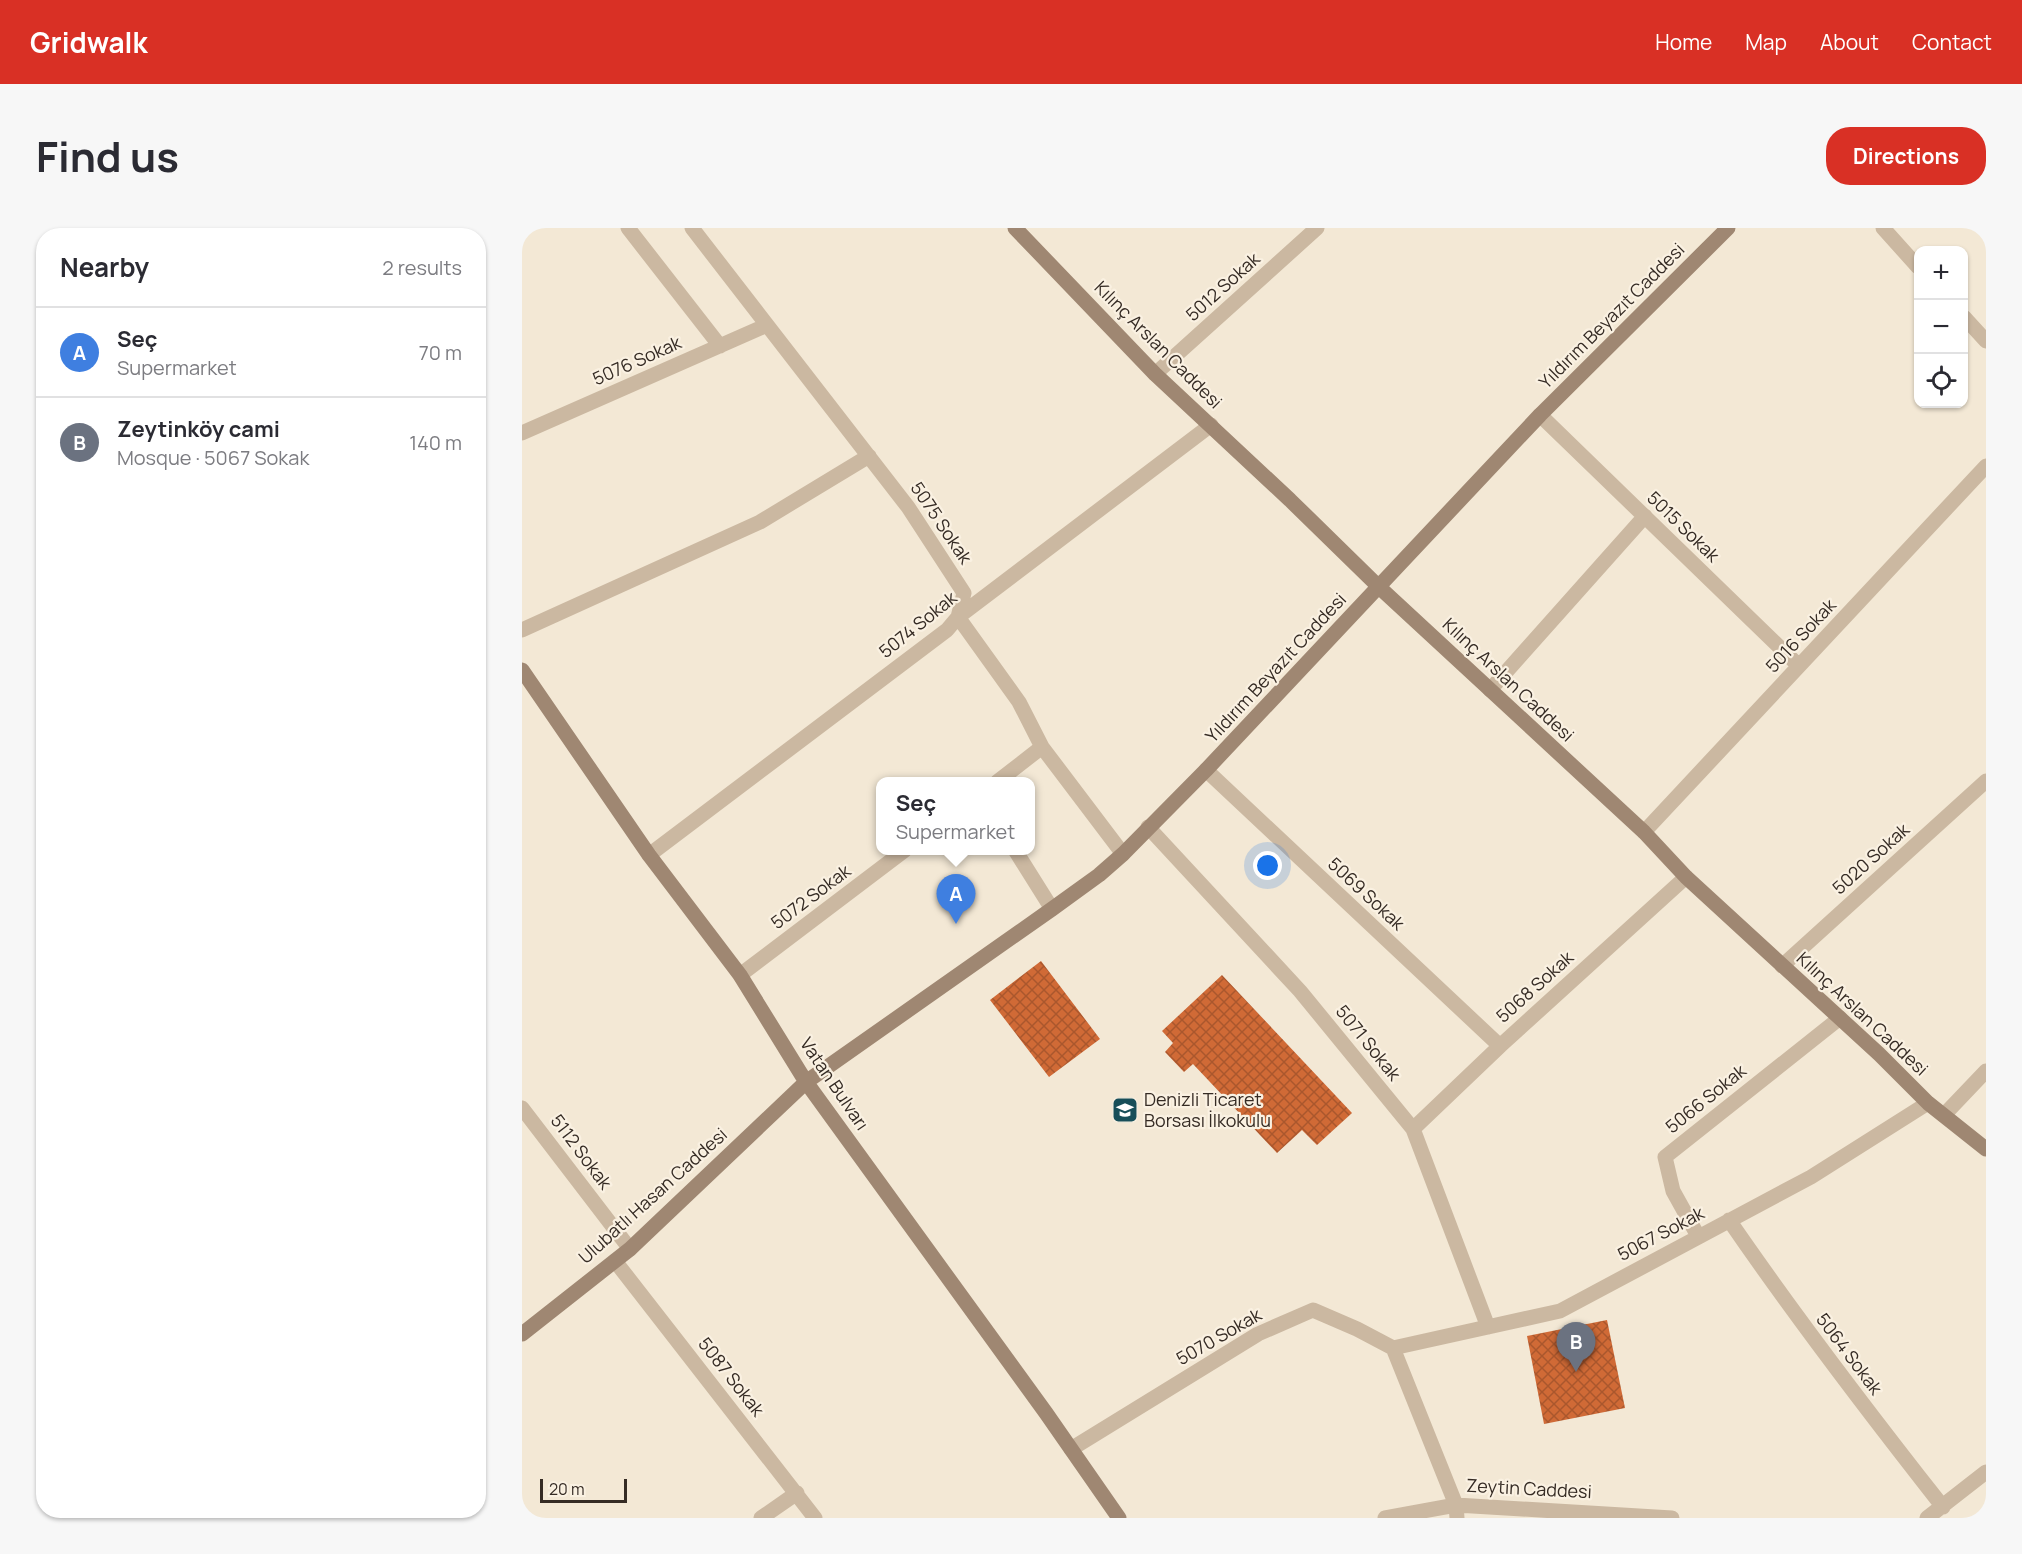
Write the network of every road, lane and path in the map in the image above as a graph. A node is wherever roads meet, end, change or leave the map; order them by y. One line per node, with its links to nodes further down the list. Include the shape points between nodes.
1 (628, 228): 11 (street)
2 (692, 228): 9 (street, 5075 Sokak)
3 (1015, 228): 12 (street, Kılınç Arslan Caddesi)
4 (1317, 228): 12 (street, 5012 Sokak)
5 (1728, 228): 13 (street, Yıldırım Beyazıt Caddesi)
6 (1883, 228): 7 (street)
7 (1914, 263)
8 (1968, 321): 10 (street)
9 (767, 325): 11 (street, 5076 Sokak); 16 (street, 5075 Sokak)
10 (1986, 341)
11 (720, 346): 15 (street, 5076 Sokak)
12 (1155, 374): 14 (street, Kılınç Arslan Caddesi)
13 (1540, 415): 18 (street, 5015 Sokak); 19 (street, Yıldırım Beyazıt Caddesi)
14 (1211, 425): 19 (street, Kılınç Arslan Caddesi); 20 (street, 5074 Sokak)
15 (522, 433)
16 (869, 456): 20 (street, 5075 Sokak, via 964,593); 21 (street, via 760,522)
17 (1986, 465): 22 (street, 5016 Sokak)
18 (1645, 516): 22 (street, 5015 Sokak); 24 (street)
19 (1379, 587): 24 (street, Kılınç Arslan Caddesi); 26 (street, Yıldırım Beyazıt Caddesi)
20 (958, 617): 25 (street, via 1018,702); 32 (street, 5074 Sokak, via 947,630)
21 (522, 630)
22 (1799, 666): 30 (street, 5016 Sokak)
23 (522, 670): 32 (street, Vatan Bulvarı)
24 (1490, 690): 30 (street, Kılınç Arslan Caddesi)
25 (1042, 747): 27 (street); 31 (street)
26 (1206, 770): 29 (street, Yıldırım Beyazıt Caddesi); 40 (street, 5069 Sokak)
27 (1003, 777)
28 (1986, 781): 37 (street, 5020 Sokak)
29 (1148, 827): 31 (street, Yıldırım Beyazıt Caddesi); 46 (street, 5071 Sokak, via 1300,991)
30 (1644, 832): 35 (street, Kılınç Arslan Caddesi)
31 (1123, 854): 36 (street, Yıldırım Beyazıt Caddesi)
32 (649, 855): 38 (street, Vatan Bulvarı)
33 (898, 855): 38 (street, 5072 Sokak)
34 (1017, 855): 36 (street)
35 (1686, 877): 37 (street, Kılınç Arslan Caddesi); 40 (street, 5068 Sokak)
36 (1052, 909): 42 (street, Yıldırım Beyazıt Caddesi)
37 (1782, 966): 39 (street, Kılınç Arslan Caddesi)
38 (740, 975): 42 (street, Vatan Bulvarı)
39 (1840, 1018): 43 (street, Kılınç Arslan Caddesi); 49 (street, 5066 Sokak, via 1665,1157 1673,1191)
40 (1500, 1046): 46 (street, 5068 Sokak)
41 (1986, 1071): 45 (street)
42 (806, 1082): 50 (street, Ulubatlı Hasan Caddesi); 55 (street, Vatan Bulvarı)
43 (1928, 1103): 45 (street, Kılınç Arslan Caddesi); 48 (street, 5067 Sokak, via 1811,1177)
44 (522, 1108): 50 (street, 5112 Sokak)
45 (1944, 1115): 47 (street, Kılınç Arslan Caddesi)
46 (1413, 1129): 52 (street, 5071 Sokak)
47 (1986, 1149)
48 (1729, 1220): 49 (street, 5067 Sokak); 58 (street, 5064 Sokak, via 1842,1379)
49 (1698, 1236): 52 (street, 5067 Sokak, via 1560,1311)
50 (630, 1249): 51 (street, Ulubatlı Hasan Caddesi)
51 (615, 1261): 53 (street, Ulubatlı Hasan Caddesi); 57 (street, 5087 Sokak)
52 (1488, 1327): 54 (street, 5067 Sokak)
53 (522, 1334)
54 (1393, 1348): 55 (street, 5070 Sokak, via 1313,1310 1258,1334); 59 (street)
55 (1071, 1449): 63 (street, Vatan Bulvarı)
56 (1986, 1472): 58 (street)
57 (796, 1493): 61 (street); 62 (street, 5087 Sokak)
58 (1943, 1507): 66 (street)
59 (1457, 1512): 60 (street, Zeytin Caddesi); 64 (street, Zeytin Caddesi)
60 (1655, 1517): 65 (street, Zeytin Caddesi)
61 (761, 1518)
62 (815, 1518)
63 (1119, 1518)
64 (1385, 1518)
65 (1672, 1518)
66 (1927, 1518)

